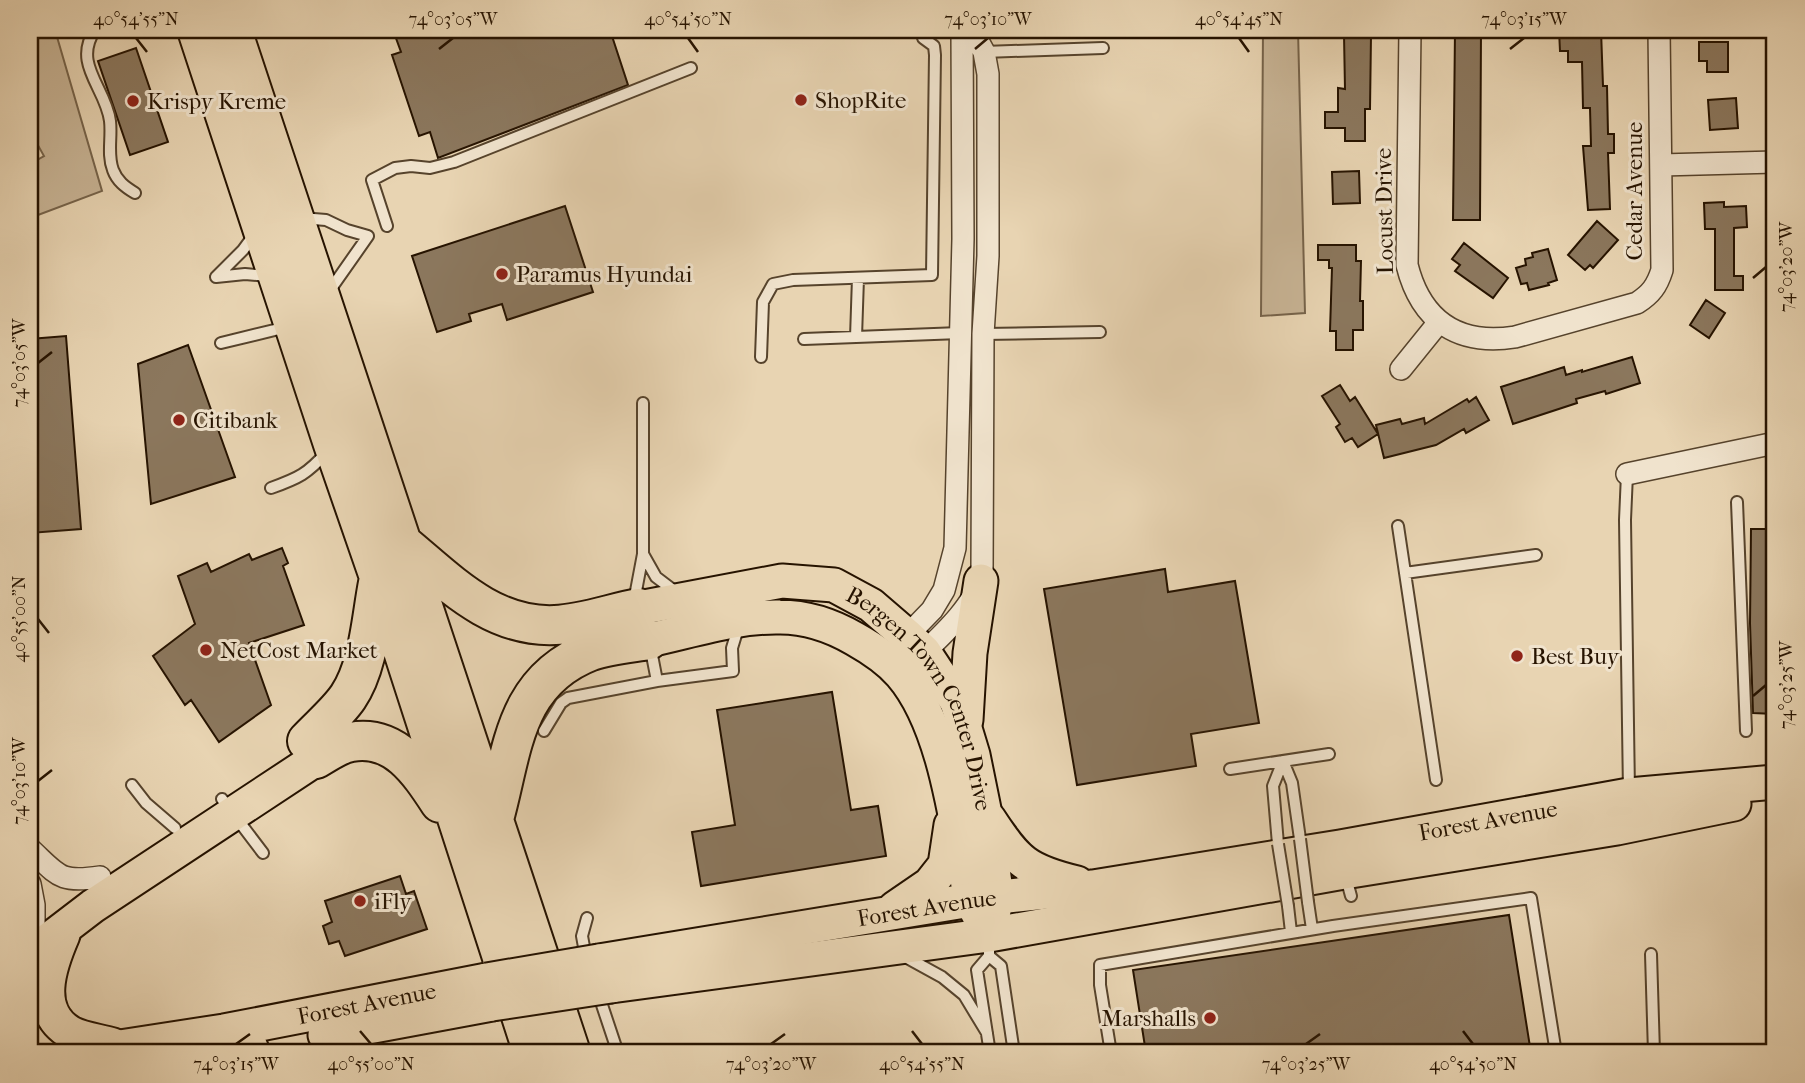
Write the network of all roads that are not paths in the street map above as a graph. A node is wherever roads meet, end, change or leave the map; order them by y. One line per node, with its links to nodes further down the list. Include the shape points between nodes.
1 (95, 30): 14 (lane, via 87,42 87,59 110,119 113,170 121,185)
2 (197, 30): 15 (highway)
3 (232, 30): 15 (highway)
4 (962, 30): 22 (street, via 965,135)
5 (972, 30): 10 (street)
6 (1410, 30): 20 (street, Locust Drive, via 1407,265 1422,303)
7 (1658, 30): 13 (street, Cedar Avenue)
8 (923, 38): 18 (lane, via 934,46 935,55 932,275)
9 (1103, 48): 10 (lane)
10 (985, 52): 23 (street, via 988,256)
11 (691, 68): 16 (lane, via 454,162 395,168 372,180)
12 (1775, 162): 13 (street)
13 (1661, 165): 20 (street, Cedar Avenue, via 1662,270 1649,295 1637,303 1495,340 1455,332)
14 (135, 193)
15 (278, 221): 17 (highway); 17 (lane, via 216,277); 19 (highway); 19 (lane, via 326,220 368,236)
16 (387, 226)
17 (279, 278): 19 (highway)
18 (858, 278): 24 (lane); 27 (lane, via 773,284 763,302)
19 (309, 313): 26 (lane); 31 (highway); 36 (highway)
20 (1439, 322): 28 (street)
21 (1100, 332): 23 (lane)
22 (960, 333): 24 (lane); 45 (street, via 955,548 944,590)
23 (983, 334): 41 (street)
24 (856, 337): 25 (lane)
25 (804, 339)
26 (221, 343)
27 (761, 357)
28 (1401, 369)
29 (643, 403): 37 (lane)
30 (1775, 443): 32 (street)
31 (333, 444): 33 (lane, via 299,478); 40 (highway)
32 (1627, 474): 57 (lane)
33 (271, 488)
34 (1737, 502): 49 (lane)
35 (1398, 526): 39 (lane)
36 (402, 544): 44 (highway, via 476,604 501,616 528,624); 62 (highway)
37 (642, 554): 42 (lane, via 656,577); 44 (lane, via 636,591)
38 (1536, 555): 39 (lane)
39 (1405, 573): 54 (lane)
40 (379, 577): 50 (highway, via 356,681); 62 (highway)
41 (981, 581): 45 (street, via 967,606); 47 (main road)
42 (684, 599): 44 (main road, Bergen Town Center Drive); 45 (main road, Bergen Town Center Drive, via 782,581 834,585 871,605)
43 (740, 620): 44 (main road, Bergen Town Center Drive); 45 (main road, Bergen Town Center Drive, via 807,618 872,649); 46 (lane, via 732,648 733,671)
44 (644, 624): 46 (lane); 62 (highway, via 560,669 526,705)
45 (904, 655): 47 (main road, Bergen Town Center Drive, via 957,702); 60 (main road, Bergen Town Center Drive, via 923,711)
46 (657, 681): 48 (lane, via 568,698)
47 (965, 729): 60 (main road, Bergen Town Center Drive)
48 (544, 731)
49 (1746, 731)
50 (311, 750): 59 (main road); 62 (highway, via 370,741 402,753)
51 (1329, 754): 52 (lane)
52 (1283, 761): 53 (lane); 72 (lane, bridge, via 1293,783); 73 (lane, bridge, via 1273,786)
53 (1230, 769)
54 (1436, 780)
55 (1775, 782): 57 (main road, Forest Avenue)
56 (132, 785): 61 (lane)
57 (1629, 795): 65 (main road, Forest Avenue)
58 (1775, 796): 65 (main road, Forest Avenue, via 1617,828)
59 (228, 806): 61 (main road); 64 (lane); 74 (main road, via 103,899)
60 (969, 813): 68 (main road, via 1021,861 1045,875); 69 (main road, Bergen Town Center Drive); 70 (main road, via 945,864 930,884)
61 (175, 828): 66 (main road)
62 (480, 831): 82 (highway); 85 (highway)
63 (30, 849): 66 (street, via 65,879)
64 (263, 853)
65 (1345, 872): 68 (main road, Forest Avenue); 75 (main road, Forest Avenue)
66 (100, 877): 74 (main road)
67 (30, 884): 74 (street)
68 (1093, 887): 69 (main road, Forest Avenue)
69 (984, 899): 70 (main road, Forest Avenue); 75 (main road, Bergen Town Center Drive)
70 (887, 913): 78 (main road, Forest Avenue)
71 (587, 918): 86 (lane, via 582,946)
72 (1312, 929): 73 (lane); 90 (lane, via 1531,898)
73 (1291, 932): 89 (lane, via 1100,965)
74 (40, 938): 81 (main road, via 47,989 59,1023 71,1034)
75 (989, 946): 76 (main road, Forest Avenue); 80 (lane, via 977,970); 88 (lane, via 1001,966)
76 (890, 948): 78 (main road, Forest Avenue); 80 (lane, via 964,995)
77 (1651, 954): 91 (lane)
78 (605, 973): 79 (main road, Forest Avenue, bridge)
79 (489, 992): 81 (main road, Forest Avenue); 83 (main road, Forest Avenue)
80 (987, 1033): 87 (lane)
81 (118, 1047): 84 (main road, Forest Avenue)
82 (531, 1050)
83 (237, 1052)
84 (81, 1053)
85 (571, 1053)
86 (618, 1053)
87 (989, 1053)
88 (1014, 1053)
89 (1111, 1053)
90 (1556, 1053)
91 (1654, 1053)

